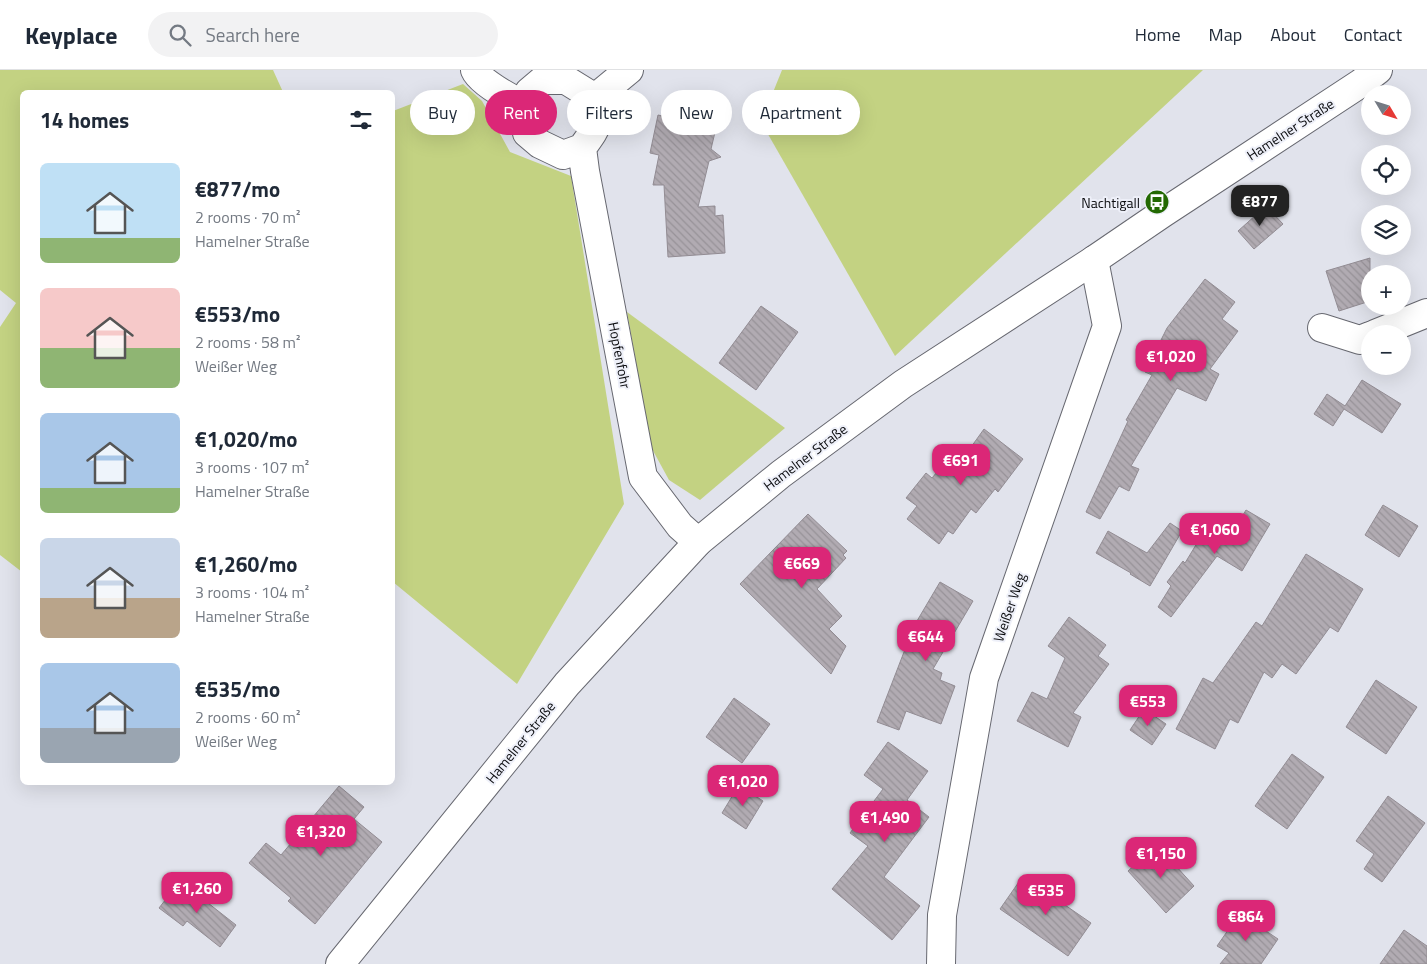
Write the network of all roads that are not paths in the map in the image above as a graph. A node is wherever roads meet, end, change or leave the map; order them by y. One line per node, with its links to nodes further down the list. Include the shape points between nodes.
1 (475, 70): 5 (street)
2 (629, 70): 8 (street)
3 (1378, 70): 12 (street, Hamelner Straße)
4 (542, 75): 6 (street); 7 (street, via 566,80)
5 (499, 90)
6 (531, 90)
7 (582, 90)
8 (605, 90)
9 (530, 135): 11 (street, via 540,144 563,155)
10 (591, 135): 11 (street)
11 (582, 148): 17 (street, Hopfenfohr, via 643,477 680,526)
12 (1094, 260): 17 (street, Hamelner Straße, via 903,384 781,474); 19 (street, Weißer Weg, via 1106,326 984,678 942,915)
13 (1427, 313): 14 (street)
14 (1397, 325)
15 (1322, 328): 16 (street)
16 (1361, 340)
17 (698, 542): 18 (street, Hamelner Straße, via 568,684)
18 (340, 964)
19 (941, 964)

